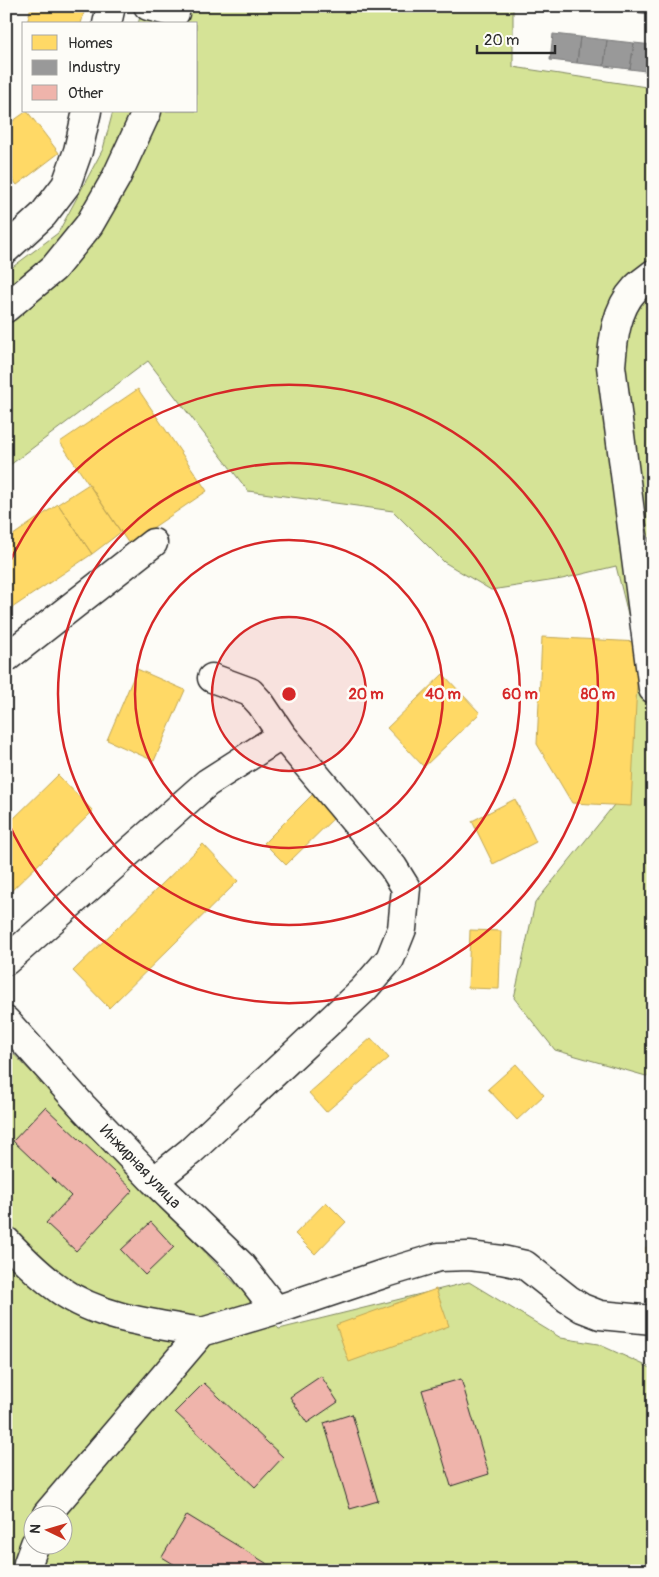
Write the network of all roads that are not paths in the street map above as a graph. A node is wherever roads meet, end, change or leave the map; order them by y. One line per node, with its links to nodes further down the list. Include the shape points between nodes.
1 (110, 6): 4 (street)
2 (148, 6): 3 (street)
3 (174, 14)
4 (107, 22)
5 (87, 112): 7 (street, via 66,185 43,216)
6 (147, 112): 9 (street, via 116,178 89,224 54,268)
7 (6, 249)
8 (653, 274): 13 (street, via 634,290 621,312 613,340 611,366)
9 (6, 308)
10 (153, 543): 11 (street)
11 (6, 658)
12 (212, 678): 14 (street, via 250,692)
13 (653, 689)
14 (282, 735): 15 (street, via 206,784); 17 (street, via 393,867 406,888 402,929 390,959 363,990 191,1151)
15 (6, 961)
16 (6, 1021): 17 (street, Инжирная улица)
17 (154, 1181): 19 (street, Инжирная улица, via 240,1266)
18 (6, 1241): 21 (street, via 62,1291 98,1310 132,1320)
19 (276, 1310): 20 (street, via 439,1256 469,1256 524,1265 568,1299 600,1315); 21 (street)
20 (653, 1320)
21 (202, 1332): 22 (street)
22 (56, 1504)
23 (31, 1554): 24 (street)
24 (27, 1571)

